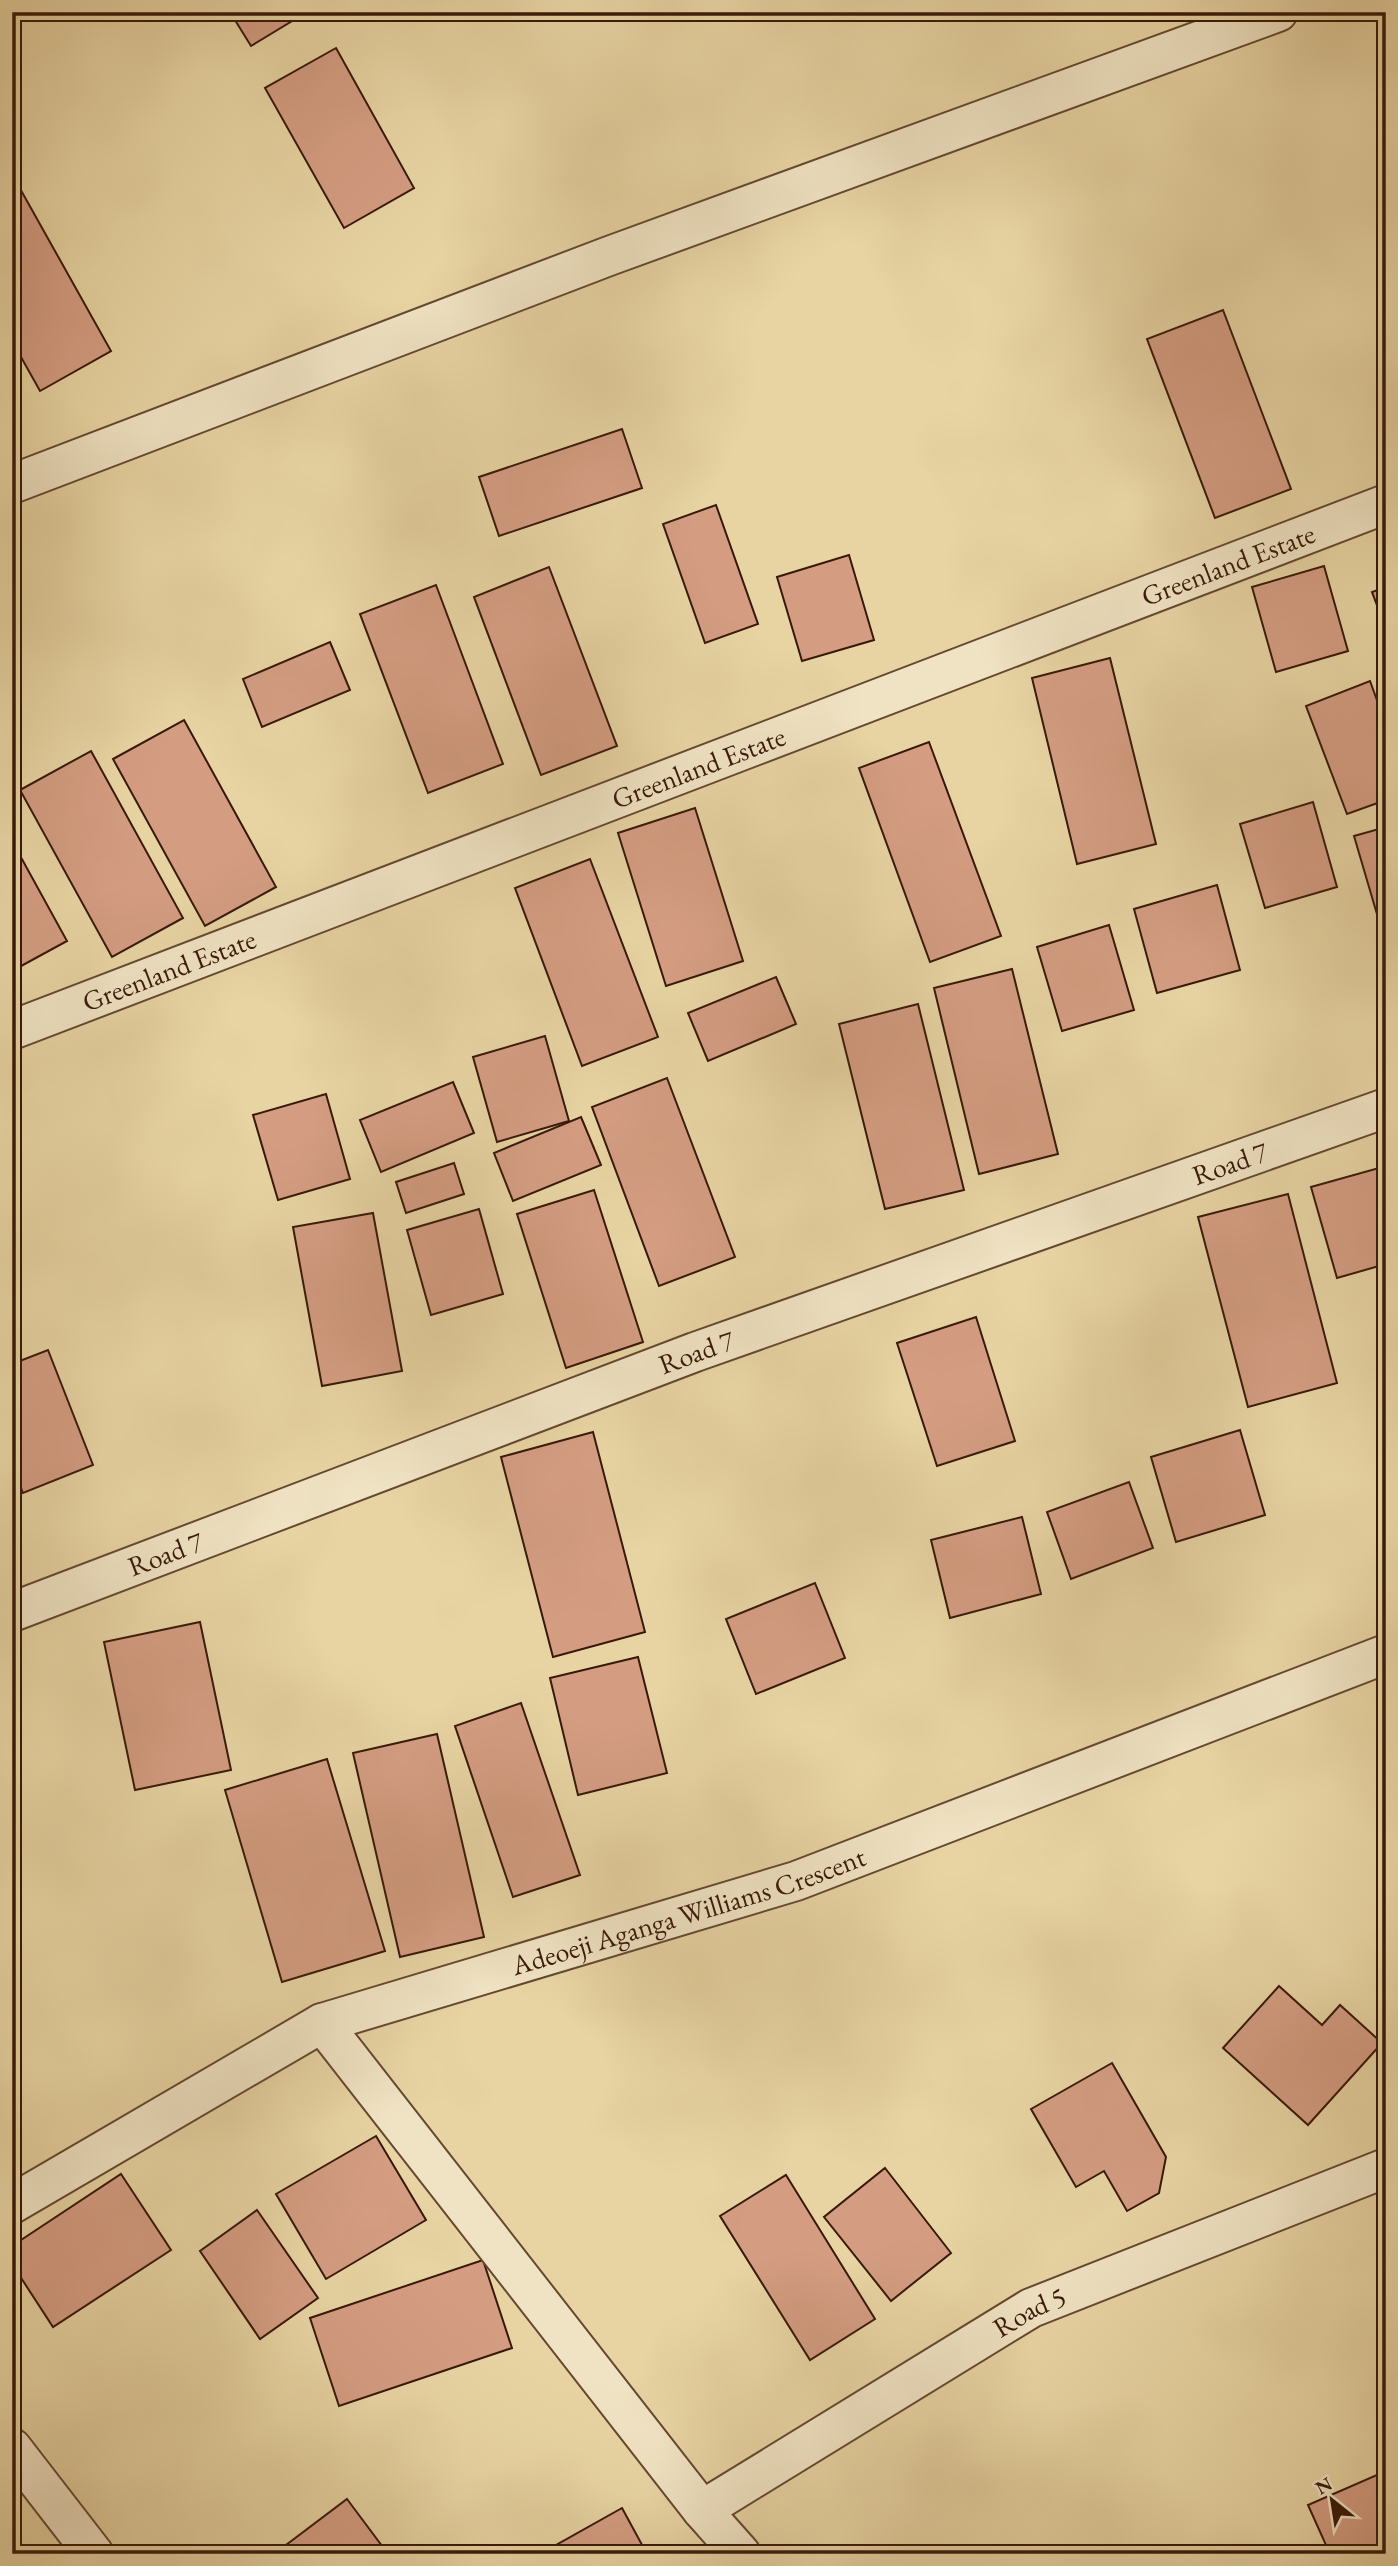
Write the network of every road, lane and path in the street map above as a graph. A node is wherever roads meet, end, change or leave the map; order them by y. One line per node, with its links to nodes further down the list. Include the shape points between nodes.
1 (1278, 12): 2 (street, via 609,256)
2 (12, 484)
3 (1386, 504): 4 (street, Greenland Estate)
4 (12, 1030)
5 (1386, 1108): 6 (street, Road 7, via 695,1352)
6 (12, 1612)
7 (1386, 1654): 8 (street, Adeoeji Aganga Williams Crescent, via 796,1881)
8 (322, 2023): 10 (street, Adeoeji Aganga Williams Crescent); 12 (street)
9 (1386, 2168): 12 (street, Road 5, via 1031,2308)
10 (12, 2204)
11 (12, 2448): 13 (street)
12 (702, 2510): 14 (street)
13 (94, 2554)
14 (741, 2554)

